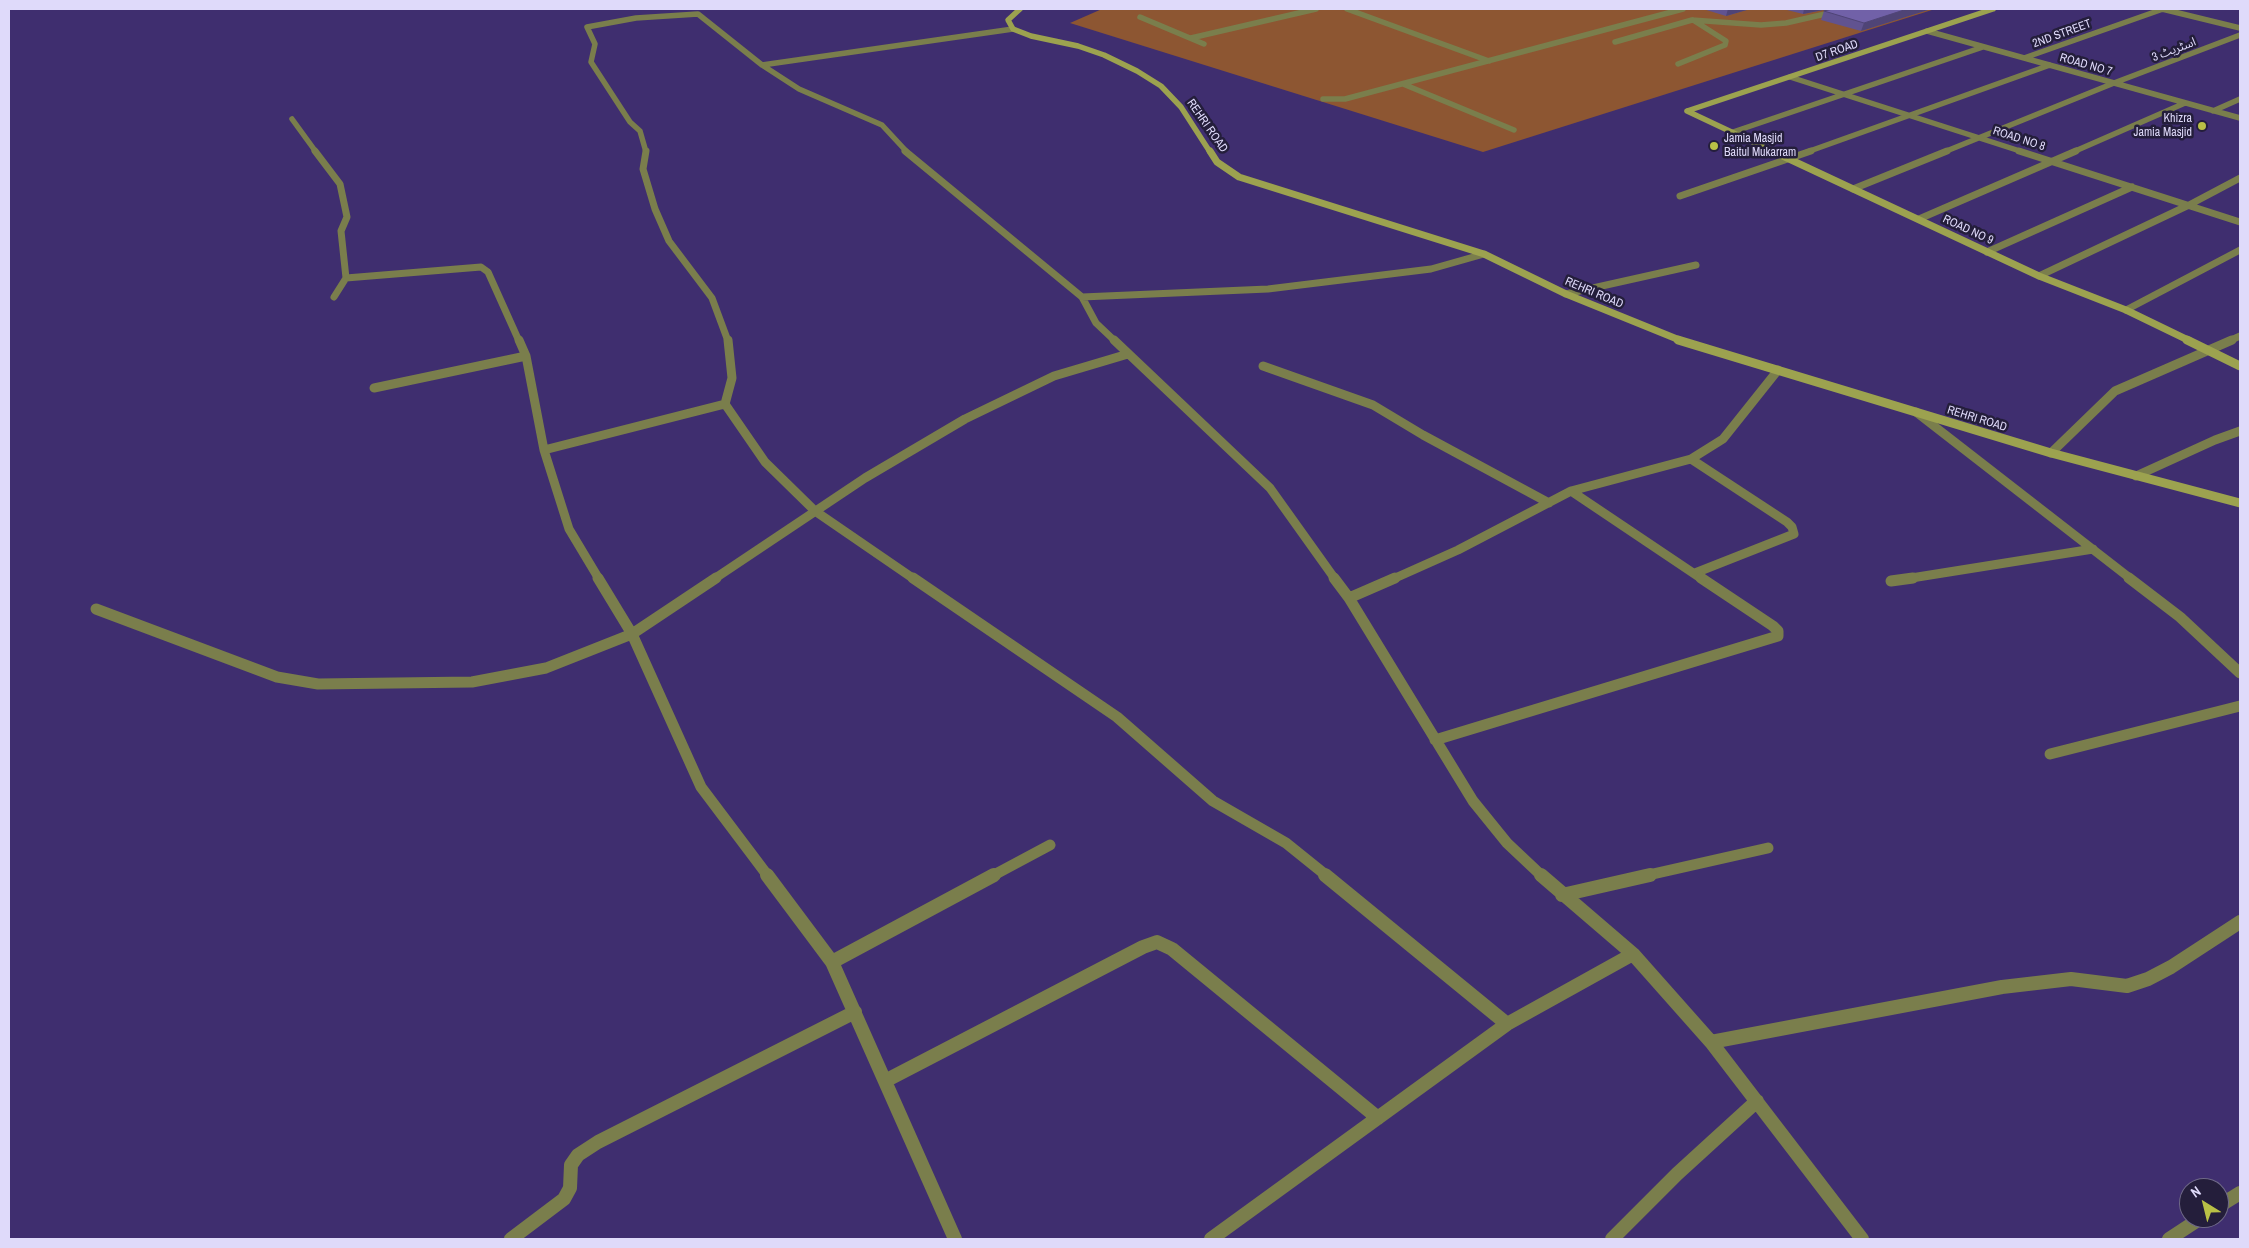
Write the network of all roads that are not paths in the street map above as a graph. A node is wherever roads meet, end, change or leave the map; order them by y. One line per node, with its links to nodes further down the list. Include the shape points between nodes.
1 (1020, 9): 13 (street, via 1008,20)
2 (1316, 9): 16 (street)
3 (1347, 9): 21 (street)
4 (1656, 9): 9 (street)
5 (1683, 9): 9 (street)
6 (1847, 9): 11 (street, via 1786,23 1761,25)
7 (1993, 9): 14 (street, D7 ROAD)
8 (2163, 9): 12 (street); 20 (street, 2ND STREET)
9 (1669, 12): 11 (street); 21 (street)
10 (1140, 17): 16 (street)
11 (1692, 20): 17 (street); 22 (street, via 1726,41 1724,45)
12 (2240, 28)
13 (1013, 29): 23 (street); 51 (street, REHRI ROAD, via 1078,46 1138,71 1160,86 1181,107 1218,162 1238,178)
14 (1927, 31): 19 (street, ROAD NO 7); 25 (street, D7 ROAD)
15 (2240, 35): 26 (street, اسٹریٹ 3)
16 (1191, 38): 18 (street)
17 (1615, 42)
18 (1204, 44)
19 (1983, 47): 20 (street, ROAD NO 7); 28 (street)
20 (2024, 58): 24 (street, ROAD NO 7)
21 (1488, 61): 27 (street)
22 (1678, 64)
23 (762, 65): 57 (street, via 799,89 882,125 903,149); 67 (street, via 698,14 636,18 587,27 594,44 591,62 613,99 640,131 646,150 643,169 669,241 712,298 729,344 732,378)
24 (2050, 65): 26 (street, ROAD NO 7); 34 (street)
25 (1790, 77): 28 (street, ROAD NO 8); 32 (street, D7 ROAD)
26 (2114, 83): 31 (street, ROAD NO 7); 39 (street, اسٹریٹ 3)
27 (1403, 84): 29 (street, via 1345,99); 37 (street)
28 (1846, 95): 34 (street, ROAD NO 8); 38 (street)
29 (1323, 99)
30 (2240, 99): 33 (street)
31 (2185, 103): 33 (street, ROAD NO 7); 41 (street)
32 (1687, 110): 38 (street, ROAD NO 9)
33 (2213, 111): 35 (street, ROAD NO 7)
34 (1911, 116): 39 (street, ROAD NO 8); 40 (street)
35 (2240, 118)
36 (292, 119): 54 (street, via 340,184 347,217 341,231)
37 (1514, 130)
38 (1733, 132): 40 (street, ROAD NO 9)
39 (1980, 138): 41 (street, ROAD NO 8); 44 (street, اسٹریٹ 3)
40 (1789, 158): 44 (street, ROAD NO 9); 45 (street)
41 (2052, 161): 43 (street, ROAD NO 8); 47 (street)
42 (2240, 178): 46 (street)
43 (2132, 187): 46 (street, ROAD NO 8); 50 (street)
44 (1854, 189): 47 (street, ROAD NO 9)
45 (1680, 196)
46 (2189, 205): 48 (street, ROAD NO 8); 53 (street)
47 (1919, 219): 50 (street, ROAD NO 9)
48 (2240, 222)
49 (2240, 250): 58 (street)
50 (1988, 252): 53 (street, ROAD NO 9)
51 (1484, 254): 55 (street, REHRI ROAD); 57 (street, via 1432,269 1268,289)
52 (1696, 265): 55 (street)
53 (2039, 276): 58 (street, ROAD NO 9)
54 (346, 278): 56 (street); 62 (street, via 473,267 486,269)
55 (1566, 294): 65 (street, REHRI ROAD, via 1671,338)
56 (334, 297)
57 (1082, 297): 61 (street, via 1096,323)
58 (2126, 310): 60 (street, ROAD NO 9)
59 (2240, 336): 60 (street)
60 (2210, 351): 64 (street, ROAD NO 9); 71 (street, via 2115,391)
61 (1128, 354): 77 (street, via 1054,376 973,415); 81 (street, via 1270,488)
62 (526, 356): 66 (street); 70 (street)
63 (1263, 366): 75 (street, via 1374,405 1422,435)
64 (2240, 366)
65 (1778, 370): 68 (street, REHRI ROAD); 72 (street, via 1723,439)
66 (374, 388)
67 (725, 404): 70 (street); 77 (street, via 765,462)
68 (1916, 412): 71 (street, REHRI ROAD); 78 (street)
69 (2240, 431): 73 (street)
70 (544, 450): 83 (street, via 569,529)
71 (2051, 453): 73 (street, REHRI ROAD)
72 (1691, 459): 74 (street); 79 (street, via 1783,519 1794,530 1788,538)
73 (2136, 476): 76 (street, REHRI ROAD)
74 (1571, 491): 75 (street); 79 (street)
75 (1549, 502): 81 (street, via 1458,550)
76 (2240, 503)
77 (815, 511): 83 (street); 95 (street, via 1117,717 1213,801 1286,843)
78 (2093, 549): 80 (street); 84 (street, via 2180,617)
79 (1695, 572): 86 (street, via 1773,626 1778,636)
80 (1891, 581)
81 (1349, 598): 86 (street)
82 (96, 608): 83 (street, via 278,677 318,684 472,682 504,677 546,668)
83 (632, 634): 93 (street, via 701,787)
84 (2240, 673)
85 (2240, 706): 87 (street)
86 (1435, 740): 90 (street, via 1473,801 1501,836)
87 (2050, 754)
88 (1050, 845): 93 (street)
89 (1768, 848): 90 (street)
90 (1562, 895): 92 (street)
91 (2240, 922): 96 (street, via 2171,967 2148,980 2127,986 2071,979 2002,987)
92 (1633, 954): 95 (street); 96 (street)
93 (832, 962): 94 (street)
94 (854, 1012): 97 (street); 103 (street, via 578,1155 571,1164 570,1188 564,1199)
95 (1507, 1024): 99 (street)
96 (1711, 1042): 98 (street)
97 (885, 1081): 99 (street, via 1143,946 1157,942 1172,948); 104 (street)
98 (1757, 1101): 106 (street); 107 (street)
99 (1378, 1118): 105 (street)
100 (2240, 1192): 101 (street)
101 (2229, 1199)
102 (2186, 1228): 108 (street)
103 (510, 1239)
104 (955, 1239)
105 (1211, 1239)
106 (1612, 1239)
107 (1862, 1239)
108 (2169, 1239)

